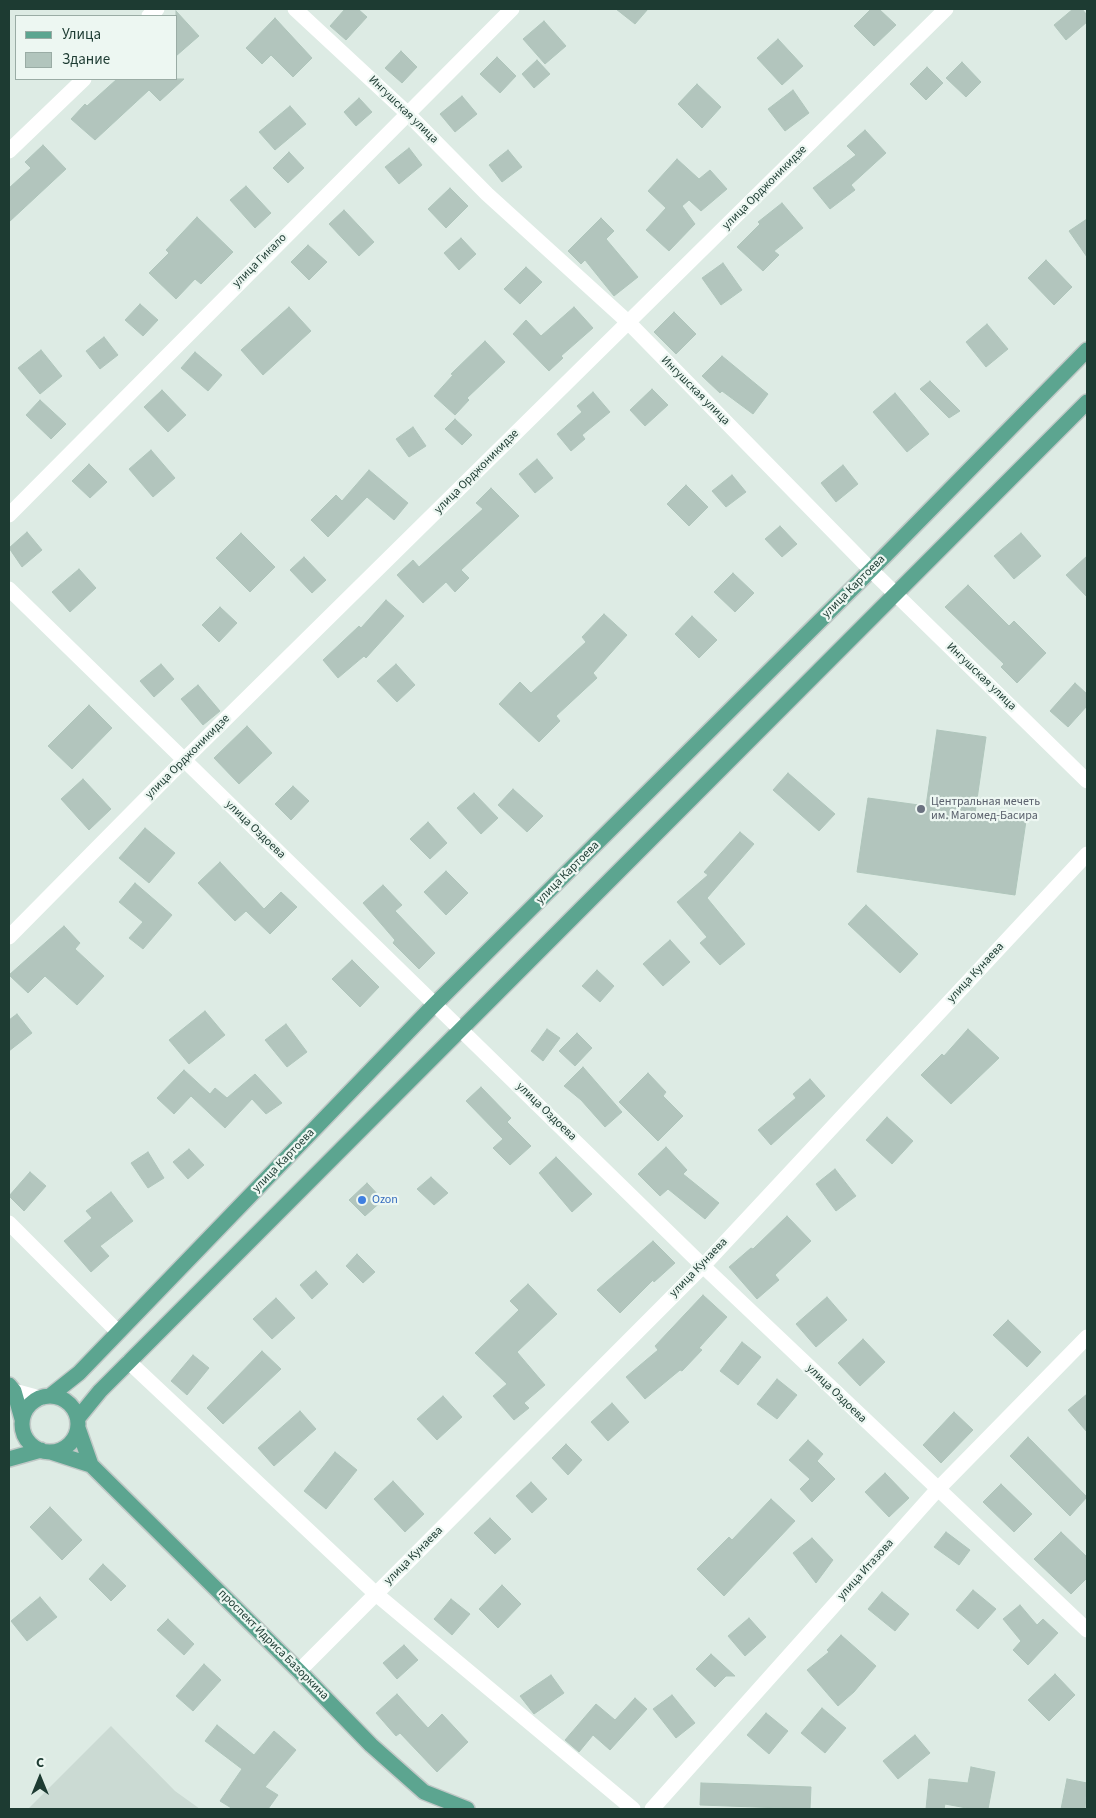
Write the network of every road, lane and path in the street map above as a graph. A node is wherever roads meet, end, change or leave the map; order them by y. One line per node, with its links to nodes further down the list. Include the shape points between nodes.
1 (295, 9): 5 (street, Ингушская улица)
2 (512, 9): 5 (street, улица Гикало)
3 (946, 9): 7 (street, улица Орджоникидзе)
4 (83, 80): 6 (street)
5 (407, 113): 7 (street, Ингушская улица, via 487,194); 10 (street, улица Гикало)
6 (9, 151)
7 (628, 323): 11 (street, Ингушская улица); 14 (street, улица Орджоникидзе)
8 (1087, 350): 11 (main road, улица Картоева)
9 (1087, 402): 13 (main road)
10 (9, 514)
11 (871, 570): 13 (street, Ингушская улица); 18 (main road, улица Картоева)
12 (9, 588): 14 (street, улица Оздоева)
13 (896, 594): 15 (street, Ингушская улица); 19 (main road)
14 (183, 761): 17 (street, улица Орджоникидзе); 18 (street, улица Оздоева)
15 (1087, 781)
16 (1087, 854): 21 (street, улица Кунаева)
17 (9, 937)
18 (434, 1005): 19 (street, улица Оздоева); 22 (main road, улица Картоева)
19 (462, 1030): 21 (street, улица Оздоева); 24 (main road)
20 (9, 1224): 22 (street)
21 (703, 1266): 32 (street, улица Оздоева); 33 (street, улица Кунаева)
22 (118, 1332): 26 (main road, улица Картоева, via 79,1372)
23 (1087, 1337): 32 (street, улица Итазова)
24 (128, 1362): 27 (main road, via 100,1391); 33 (street)
25 (12, 1388): 26 (street); 28 (main road)
26 (45, 1397): 27 (main road, via 68,1402); 28 (main road, via 26,1410)
27 (78, 1423): 29 (main road, via 75,1437 68,1445 60,1450); 31 (main road, проспект Идриса Базоркина)
28 (23, 1424): 29 (main road, via 26,1438); 30 (main road)
29 (46, 1451): 30 (main road); 31 (main road, проспект Идриса Базоркина)
30 (9, 1459)
31 (91, 1465): 35 (main road, проспект Идриса Базоркина)
32 (937, 1490): 34 (street, улица Оздоева); 38 (street, улица Итазова)
33 (376, 1594): 35 (street, улица Кунаева); 37 (street)
34 (1087, 1630)
35 (299, 1670): 36 (main road, проспект Идриса Базоркина, via 371,1745 424,1792)
36 (467, 1809)
37 (634, 1809)
38 (652, 1809)

